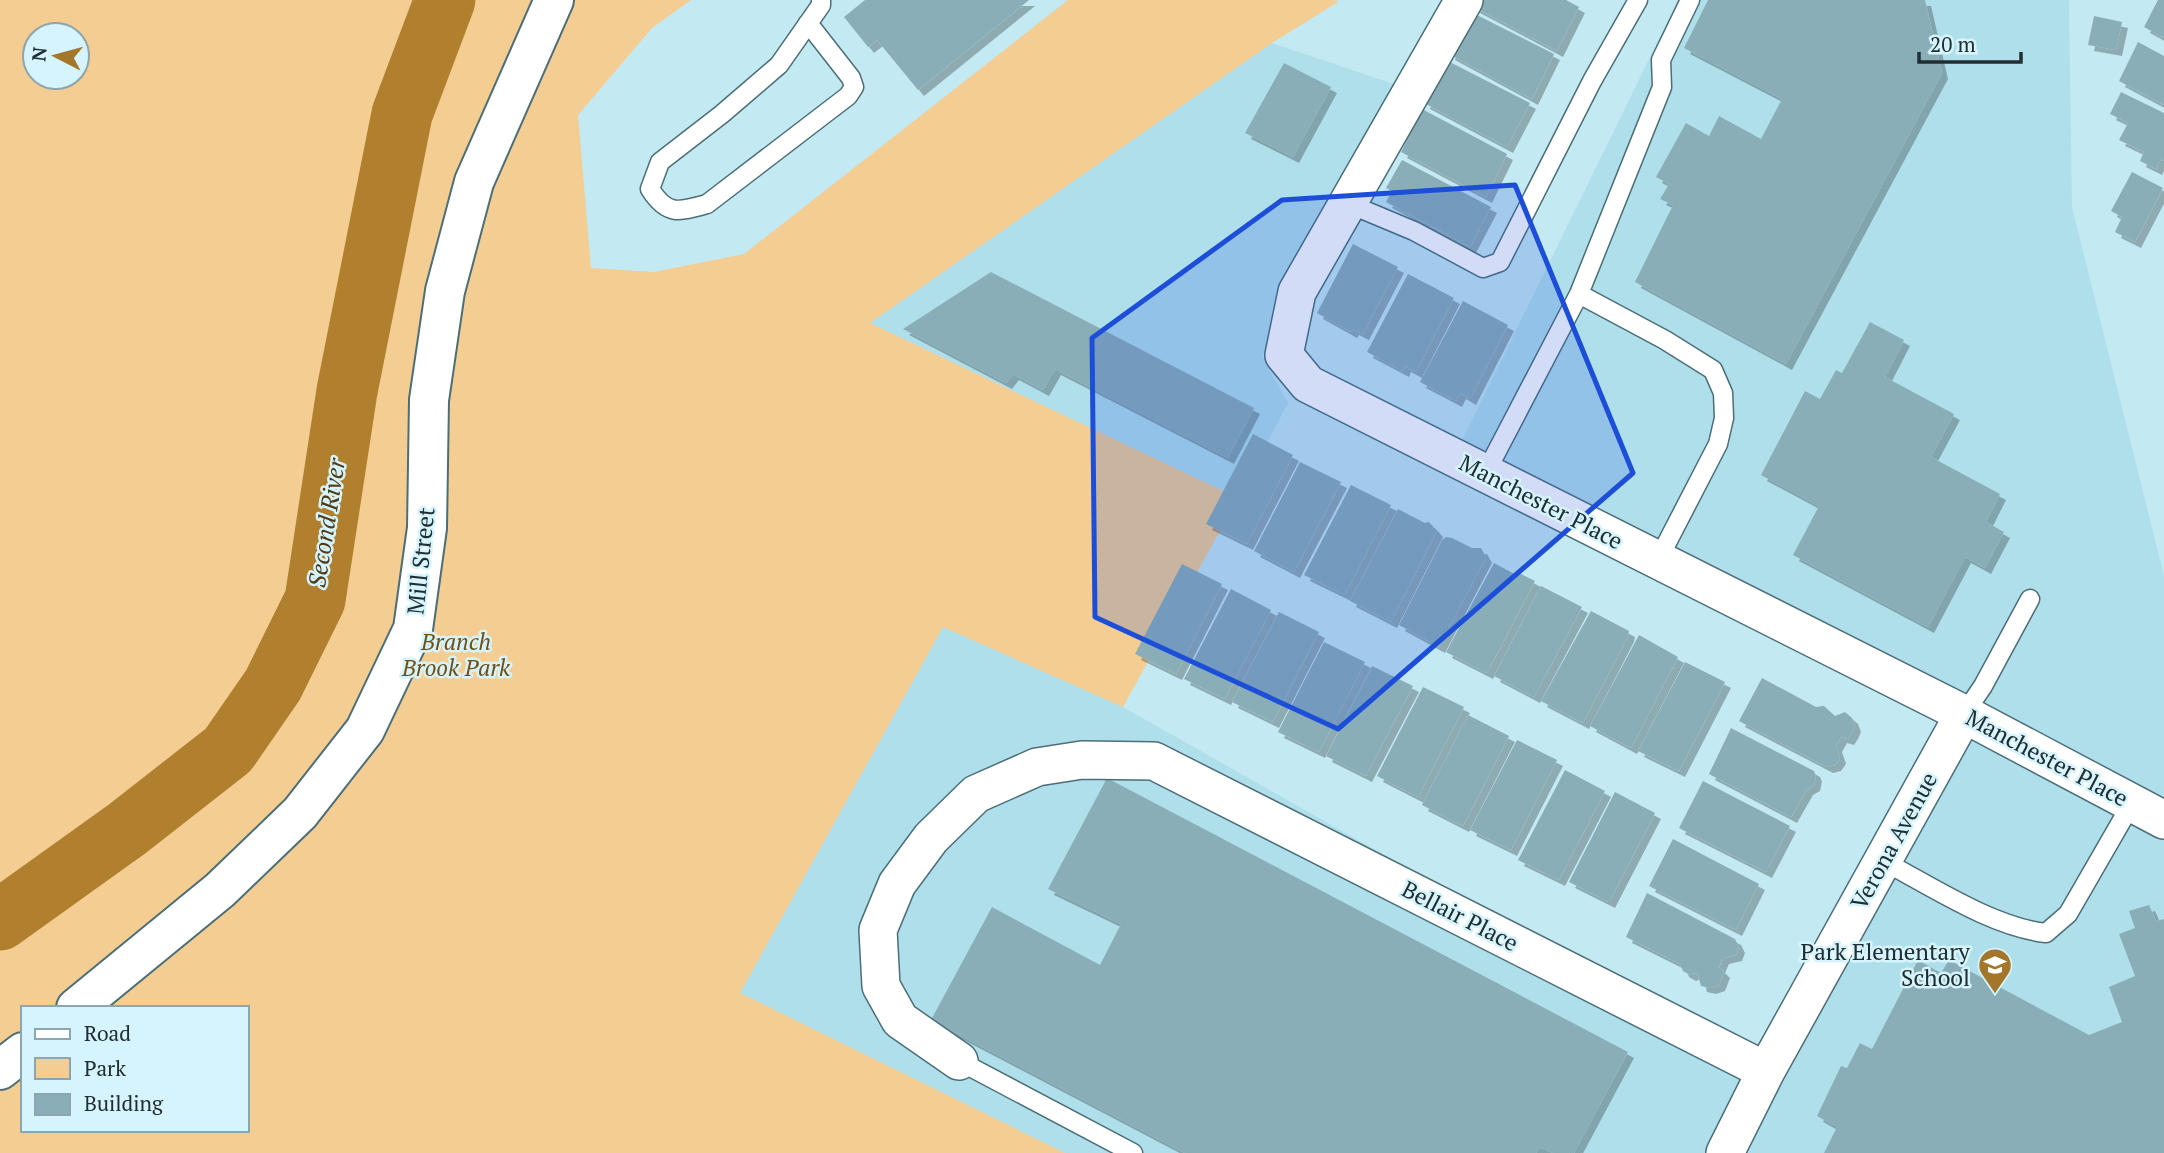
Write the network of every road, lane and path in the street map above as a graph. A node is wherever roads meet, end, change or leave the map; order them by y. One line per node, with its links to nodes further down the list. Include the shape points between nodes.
1 (554, 0): 16 (street, Mill Street, via 474,182 445,291 429,400 427,528 414,629 365,730 300,814 220,890)
2 (821, 0): 6 (lane)
3 (1464, 0): 7 (street, Manchester Place)
4 (1638, 0): 7 (lane, via 1500,262 1483,268 1414,231)
5 (1690, 0): 8 (lane, via 1661,60 1662,87)
6 (808, 23): 6 (lane, via 779,65 660,162 650,189 659,204 679,212 707,204 848,96 854,88 851,78)
7 (1347, 204): 9 (street, Manchester Place, via 1297,292 1284,355 1308,384)
8 (1578, 294): 9 (lane); 10 (lane, via 1713,370 1723,393 1718,444)
9 (1485, 474): 10 (street, Manchester Place)
10 (1658, 560): 12 (street, Manchester Place)
11 (2030, 599): 12 (lane)
12 (1964, 714): 13 (street, Manchester Place); 15 (street, Verona Avenue)
13 (2132, 803): 14 (street, Manchester Place); 15 (lane, via 2068,914 2046,933 2012,926)
14 (2164, 820)
15 (1882, 861): 20 (street, Verona Avenue)
16 (78, 1006)
17 (21, 1054): 19 (street)
18 (959, 1062): 20 (street, Bellair Place, via 900,1020 881,986 878,930 897,884 931,838 976,794 1037,766 1082,760 1154,761); 21 (lane)
19 (0, 1070)
20 (1766, 1071): 22 (street, Verona Avenue)
21 (1133, 1153)
22 (1725, 1153)

